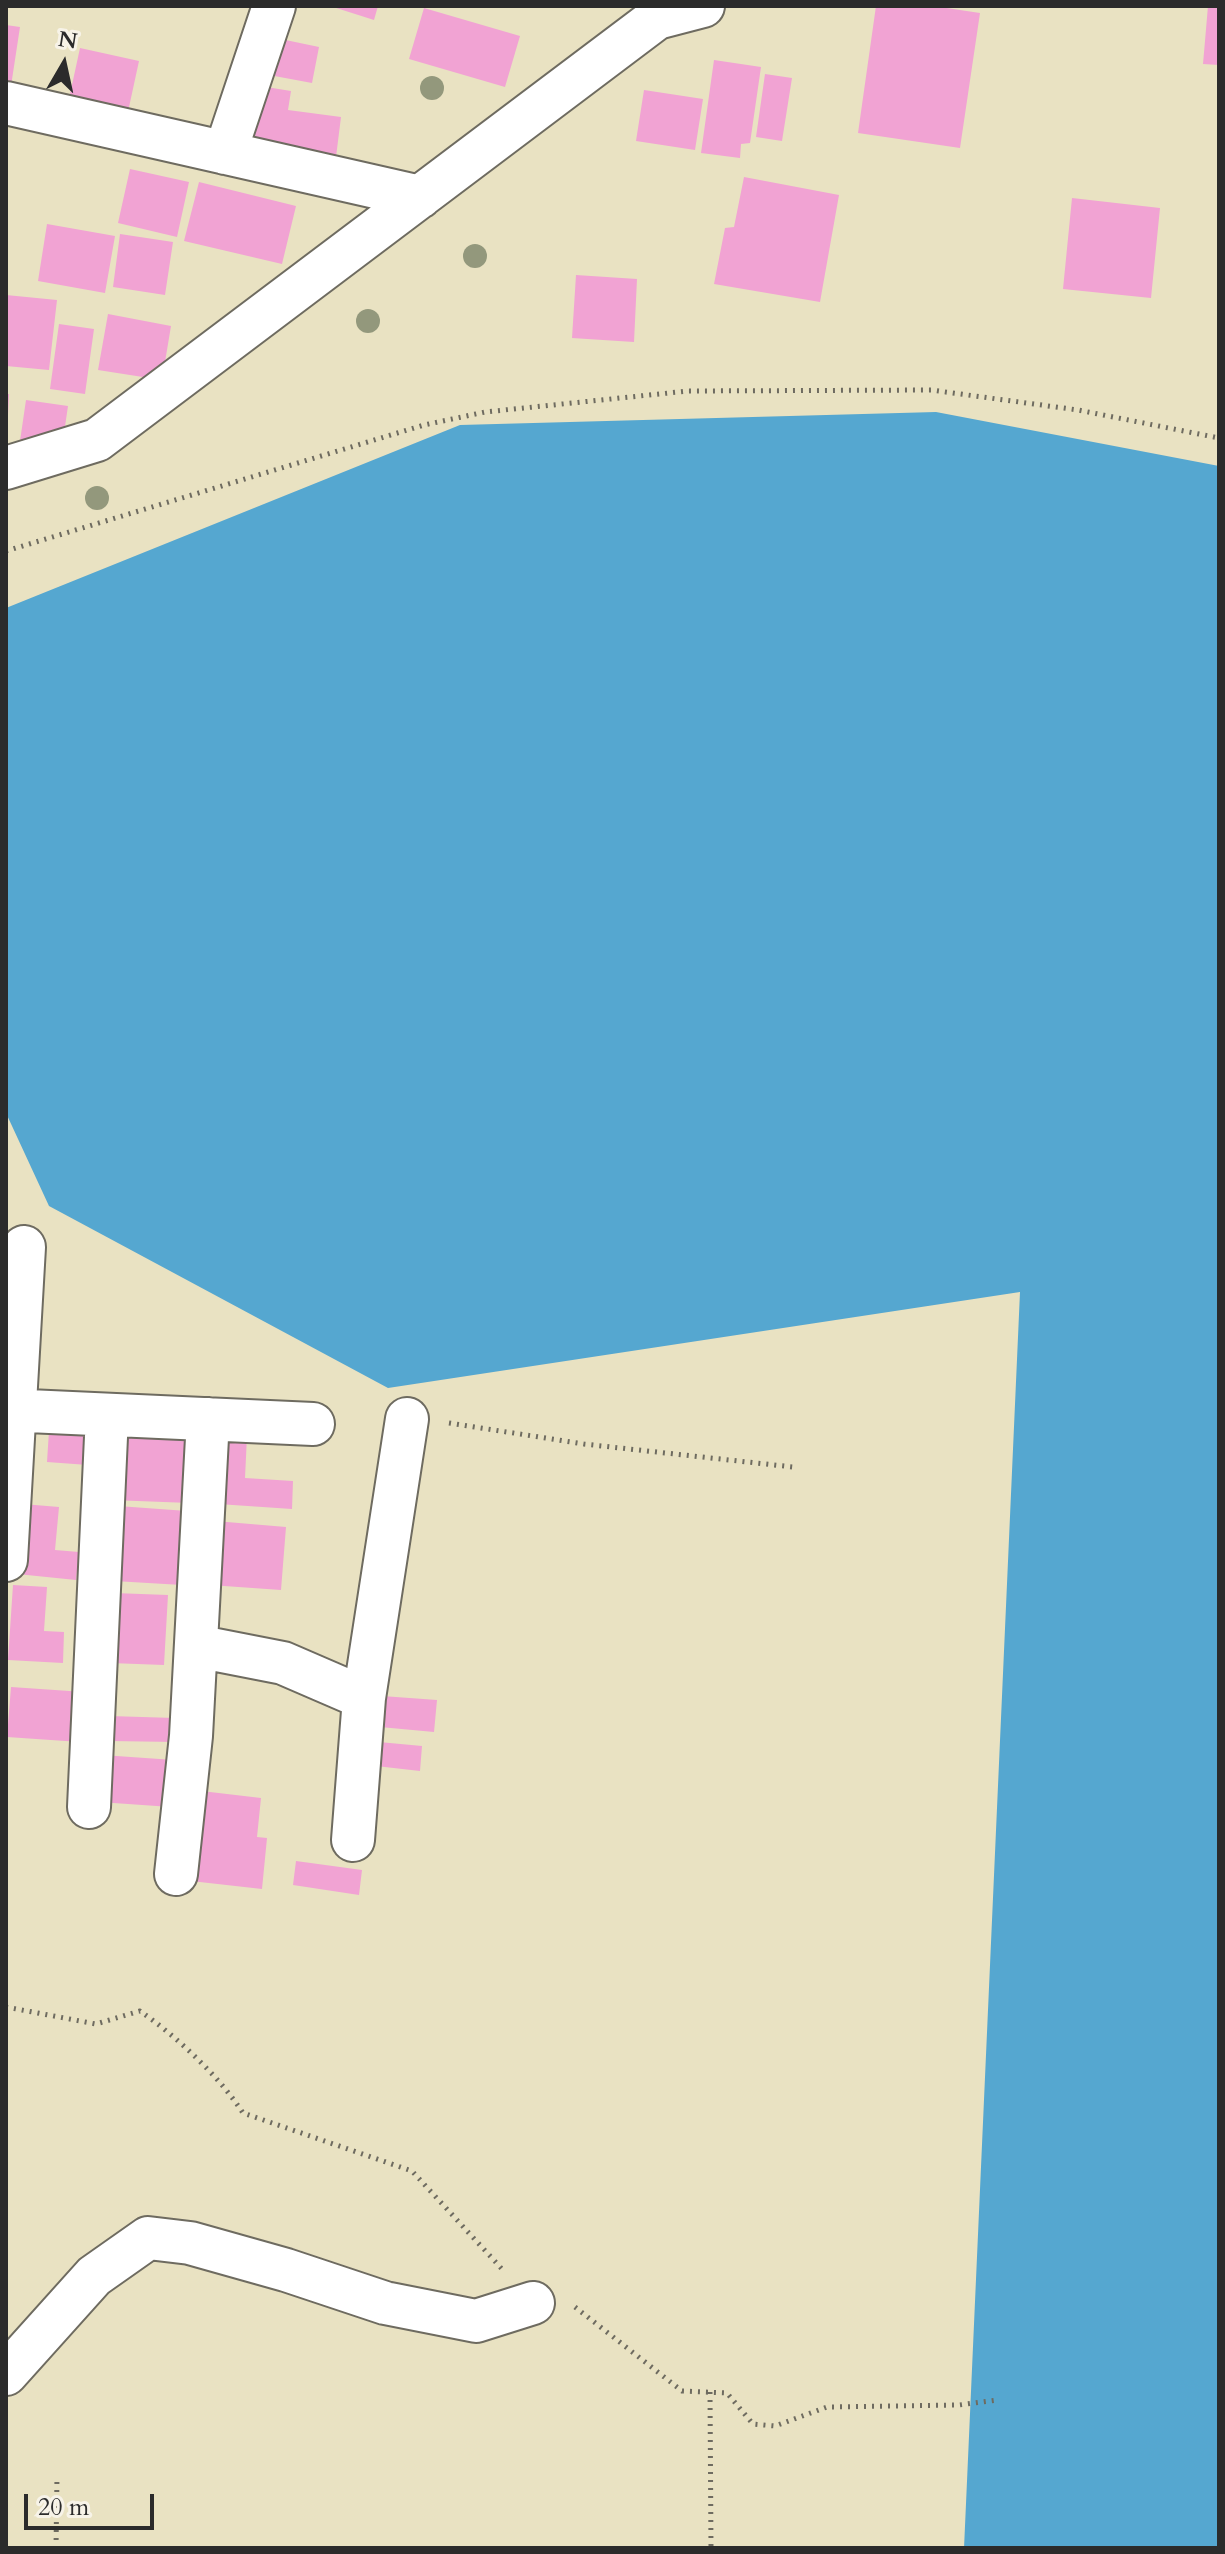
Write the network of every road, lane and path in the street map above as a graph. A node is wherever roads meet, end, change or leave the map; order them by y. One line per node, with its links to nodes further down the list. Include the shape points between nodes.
1 (274, 6): 5 (street)
2 (703, 6): 3 (street)
3 (653, 12): 6 (street)
4 (6, 103): 5 (street)
5 (225, 153): 6 (street)
6 (420, 197): 8 (street, via 97,440)
7 (1219, 438): 9 (path, via 1078,410 931,390 688,391 485,412 424,425)
8 (6, 468)
9 (6, 551)
10 (24, 1247): 11 (street)
11 (10, 1410): 12 (street); 17 (street)
12 (107, 1415): 13 (street); 20 (street)
13 (208, 1419): 15 (street); 18 (street)
14 (407, 1419): 16 (path); 19 (street)
15 (313, 1424)
16 (793, 1467)
17 (6, 1560)
18 (196, 1646): 19 (street, via 283,1663); 22 (street)
19 (364, 1698): 21 (street)
20 (89, 1807)
21 (353, 1840)
22 (176, 1874)
23 (6, 2007): 24 (path, via 96,2024 140,2011 232,2095 243,2113 412,2171)
24 (533, 2303): 25 (street, via 476,2321 385,2303 190,2243 148,2238 94,2276); 26 (path, via 542,2312 571,2304 682,2391)
25 (6, 2374)
26 (710, 2392): 27 (path, via 727,2393 753,2424 775,2426 827,2407); 30 (path)
27 (997, 2400)
28 (57, 2476): 29 (path)
29 (56, 2548)
30 (711, 2548)

